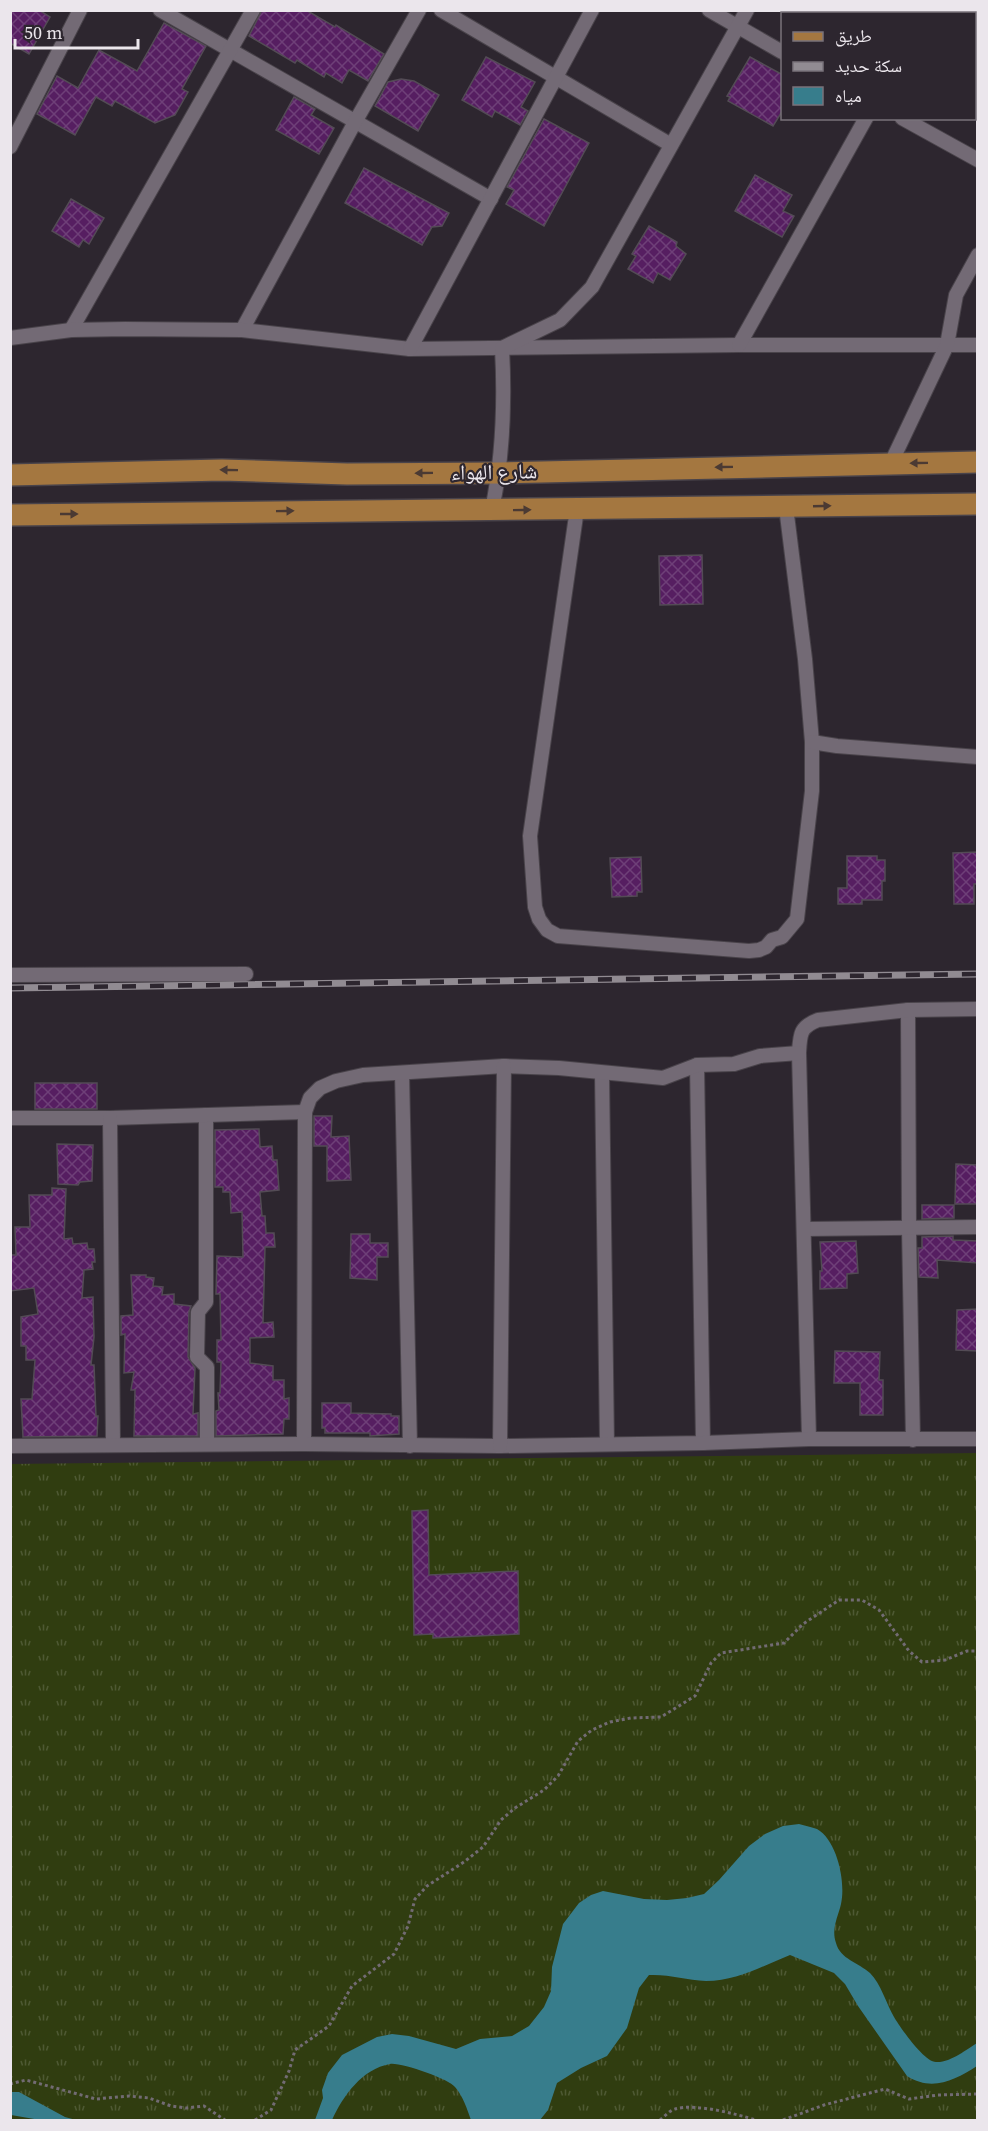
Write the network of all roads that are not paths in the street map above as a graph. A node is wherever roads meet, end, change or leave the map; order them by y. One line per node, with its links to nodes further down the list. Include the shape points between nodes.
1 (80, 10): 17 (street)
2 (160, 10): 10 (street)
3 (253, 10): 10 (street)
4 (419, 10): 15 (street)
5 (441, 10): 12 (street)
6 (592, 10): 12 (street)
7 (709, 10): 9 (street)
8 (747, 10): 9 (street)
9 (738, 27): 11 (street); 16 (street)
10 (231, 51): 15 (street); 21 (street)
11 (781, 51)
12 (556, 78): 16 (street); 19 (street)
13 (865, 120): 24 (street)
14 (906, 120): 18 (street)
15 (355, 122): 19 (street); 22 (street)
16 (671, 145): 27 (street, via 592,287 560,320)
17 (10, 147)
18 (978, 160)
19 (491, 199): 28 (street)
20 (978, 255): 25 (street, via 956,295)
21 (71, 330): 22 (street); 23 (street)
22 (242, 330): 28 (street)
23 (10, 338)
24 (739, 345): 25 (street); 27 (street)
25 (947, 345): 26 (street); 30 (street)
26 (978, 345)
27 (502, 348): 28 (street); 31 (street)
28 (410, 349)
29 (978, 462): 30 (main road, شارع الهواء, one-way to 30)
30 (891, 463): 31 (main road, شارع الهواء, one-way to 31)
31 (500, 473): 32 (main road, شارع الهواء, one-way to 32, via 222,470); 36 (street)
32 (10, 475)
33 (978, 504): 34 (main road, شارع الهواء, one-way to 33)
34 (786, 507): 35 (main road, شارع الهواء); 38 (street)
35 (577, 509): 36 (main road, شارع الهواء, one-way to 35); 38 (street, via 530,836 535,907 547,930 558,936 749,951 782,937 797,919 812,791)
36 (492, 510): 37 (main road, شارع الهواء, one-way to 36)
37 (10, 515)
38 (812, 742): 39 (street)
39 (978, 757)
40 (246, 974): 41 (street)
41 (10, 975)
42 (978, 1009): 43 (street)
43 (909, 1010): 44 (street, via 807,1024 800,1035); 55 (street)
44 (799, 1053): 45 (street, via 760,1056 734,1064); 54 (street)
45 (696, 1065): 48 (street, via 663,1078); 59 (street)
46 (504, 1066): 47 (street); 48 (street); 66 (street)
47 (402, 1073): 49 (street, via 336,1081 310,1098); 65 (street)
48 (602, 1073): 63 (street)
49 (305, 1112): 50 (street); 62 (street)
50 (206, 1115): 52 (street); 61 (street, via 206,1302 198,1312 197,1357 207,1367)
51 (10, 1118): 52 (street)
52 (110, 1118): 60 (street)
53 (978, 1227): 55 (street)
54 (805, 1229): 55 (street); 56 (street)
55 (909, 1229): 58 (street)
56 (809, 1439): 58 (street); 59 (street)
57 (978, 1439): 58 (street)
58 (913, 1440)
59 (703, 1443): 63 (street)
60 (113, 1444): 61 (street); 64 (street)
61 (207, 1444): 62 (street)
62 (304, 1444): 65 (street)
63 (607, 1444): 66 (street)
64 (10, 1446)
65 (410, 1446): 66 (street)
66 (500, 1446)

